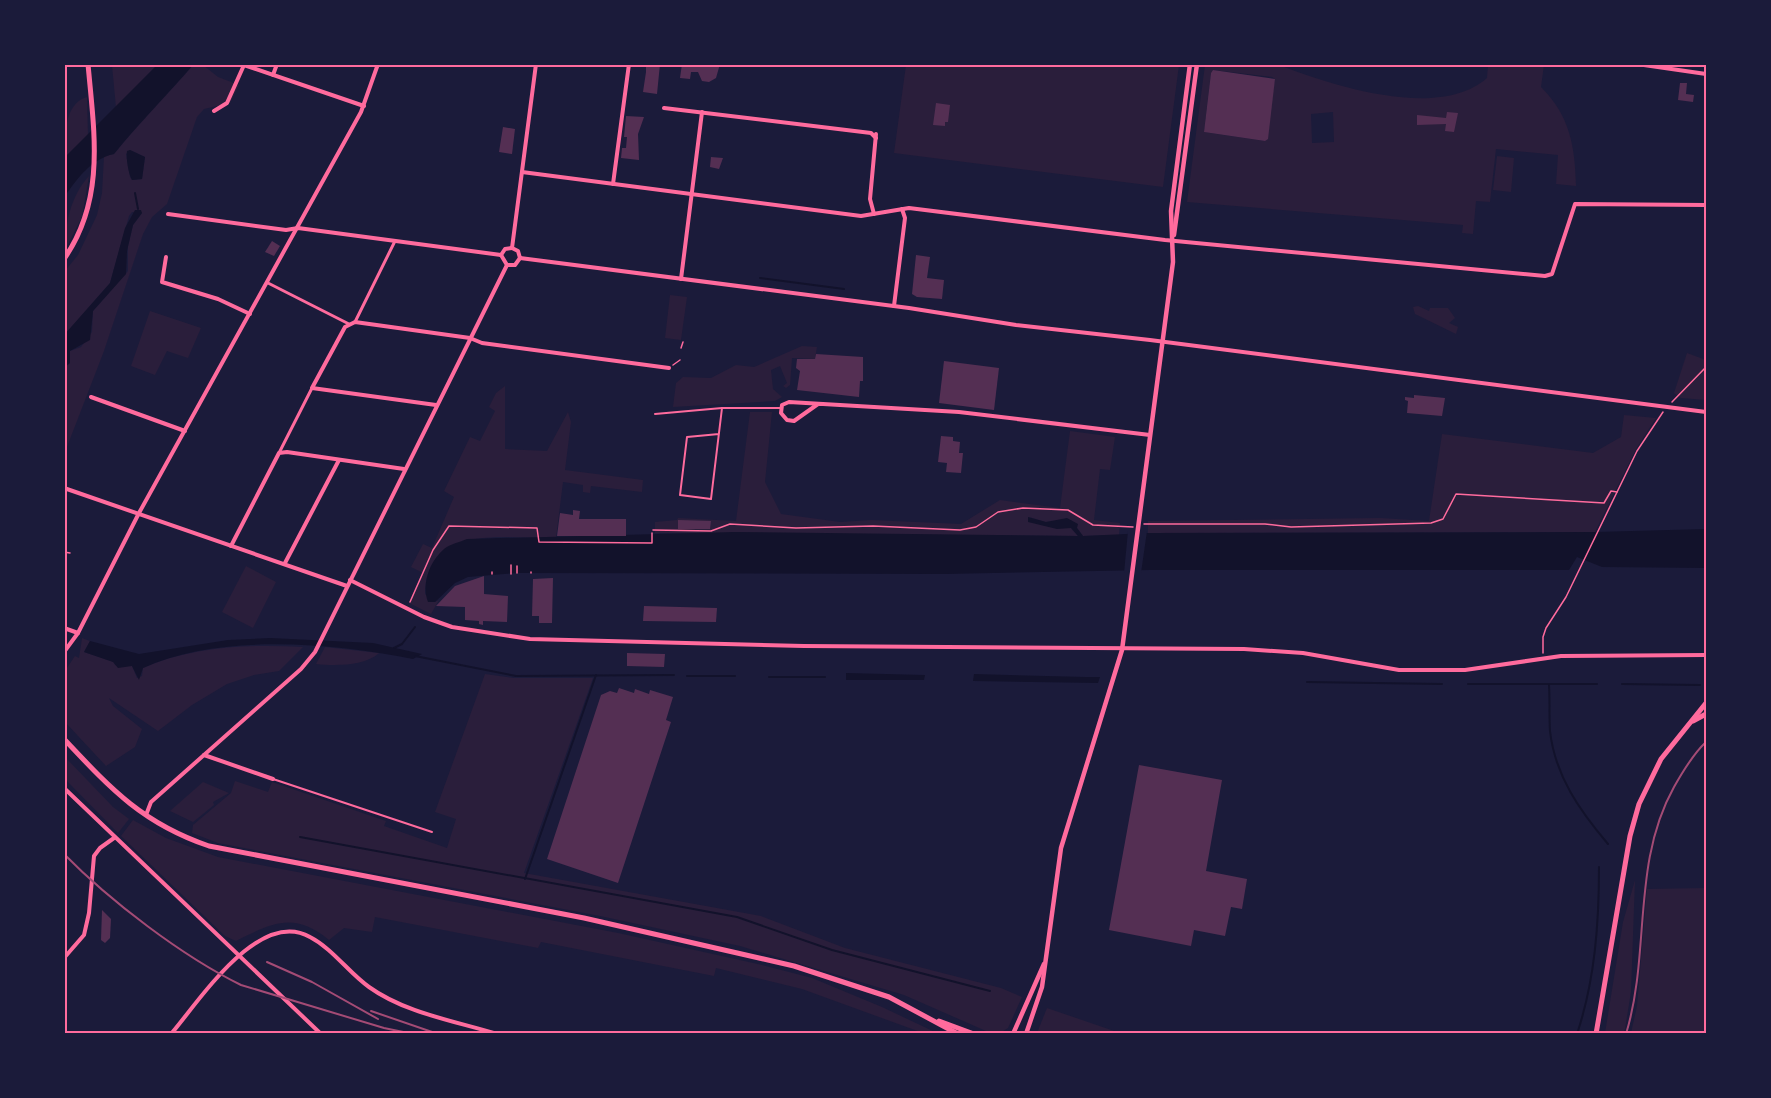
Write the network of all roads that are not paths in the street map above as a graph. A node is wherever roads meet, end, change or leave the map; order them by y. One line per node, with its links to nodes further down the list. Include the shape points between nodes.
1 (88, 64): 29 (main road, via 96,170 88,213)
2 (277, 64): 10 (street)
3 (378, 64): 11 (street)
4 (536, 64): 15 (street)
5 (629, 64): 16 (street)
6 (1190, 64): 23 (street, via 1171,211)
7 (1197, 64): 23 (street)
8 (1637, 64): 9 (street)
9 (1707, 74)
10 (273, 75): 11 (street); 13 (street, via 244,65 227,103)
11 (364, 106): 22 (street)
12 (664, 108): 14 (street)
13 (214, 111)
14 (702, 112): 17 (street); 21 (street, via 876,136 870,199)
15 (522, 172): 16 (street); 25 (street)
16 (613, 184): 17 (street)
17 (692, 194): 21 (street, via 861,216); 31 (street)
18 (1707, 205): 23 (street, via 1575,204 1552,274 1545,276)
19 (902, 209): 21 (street); 23 (street); 33 (street, via 905,218)
20 (168, 214): 22 (street, via 286,230)
21 (874, 214)
22 (298, 228): 24 (street); 32 (street)
23 (1173, 240): 38 (street)
24 (395, 241): 26 (street); 35 (street)
25 (512, 248): 26 (street); 28 (street)
26 (501, 255): 30 (street)
27 (166, 257): 34 (street, via 162,282 218,299)
28 (520, 258): 30 (street, via 515,265); 31 (street)
29 (64, 259)
30 (507, 266): 37 (street)
31 (681, 279): 33 (street)
32 (268, 283): 34 (street); 36 (street)
33 (894, 306): 38 (street, via 1016,325)
34 (250, 314): 48 (street)
35 (356, 322): 36 (street); 37 (street)
36 (349, 324): 40 (street)
37 (470, 338): 39 (street, via 482,343); 43 (street)
38 (1162, 341): 46 (street); 50 (street)
39 (669, 368)
40 (312, 388): 43 (street); 51 (street)
41 (92, 398): 48 (street)
42 (818, 404): 45 (street, via 789,402); 45 (street, via 790,421 782,416); 50 (street, via 959,412)
43 (436, 405): 53 (street)
44 (722, 408): 45 (lane); 47 (lane); 49 (lane)
45 (781, 408)
46 (1707, 412)
47 (655, 414)
48 (185, 431): 55 (street)
49 (718, 434): 49 (lane, via 711,499 680,495 687,437)
50 (1150, 435): 62 (street)
51 (279, 453): 52 (street); 56 (street)
52 (339, 460): 53 (street); 57 (street)
53 (404, 470): 58 (street)
54 (64, 488): 55 (street)
55 (139, 513): 56 (street); 61 (street)
56 (231, 546): 57 (street)
57 (285, 563): 59 (street)
58 (350, 580): 59 (street); 62 (street, via 452,627 563,641)
59 (347, 586): 69 (street, via 315,652 301,669)
60 (64, 628): 61 (street)
61 (77, 635): 63 (street)
62 (1122, 650): 64 (street, via 1244,649 1399,670 1465,670 1544,657); 77 (street, via 1061,848)
63 (66, 651)
64 (1707, 655)
65 (1707, 703): 67 (main road)
66 (1707, 714): 67 (main road)
67 (1689, 723): 86 (main road, via 1653,774 1634,820)
68 (64, 739): 72 (main road, via 125,802)
69 (203, 755): 70 (street); 72 (street, via 151,802)
70 (273, 778): 73 (lane)
71 (64, 789): 74 (street)
72 (146, 816): 78 (main road, via 171,831 219,849 584,918 795,966 889,997)
73 (432, 832)
74 (114, 838): 75 (street); 76 (street, via 94,856 84,935)
75 (238, 957): 79 (street); 80 (street); 81 (street, via 267,934 293,930 324,946 370,987 400,1005)
76 (64, 958)
77 (1046, 958): 84 (street); 85 (street, via 1038,1001)
78 (926, 1016): 82 (main road); 83 (main road)
79 (171, 1034)
80 (321, 1034)
81 (497, 1034)
82 (958, 1034)
83 (974, 1034)
84 (1013, 1034)
85 (1026, 1034)
86 (1596, 1034)

